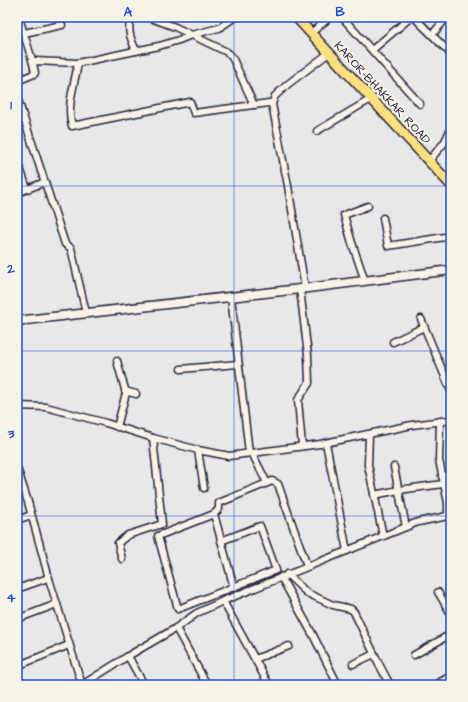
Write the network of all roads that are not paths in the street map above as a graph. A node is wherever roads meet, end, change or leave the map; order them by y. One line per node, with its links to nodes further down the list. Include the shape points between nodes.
1 (132, 17): 16 (street, via 128,28)
2 (145, 17): 14 (street)
3 (235, 17): 14 (street, via 219,28)
4 (296, 17): 12 (main road, KAROR-BHAKKAR ROAD)
5 (330, 17): 12 (street)
6 (342, 17): 15 (street)
7 (413, 17): 13 (street); 15 (street)
8 (447, 17): 13 (street)
9 (20, 21): 11 (street)
10 (62, 24): 11 (street)
11 (24, 33): 19 (street)
12 (311, 33): 17 (main road, KAROR-BHAKKAR ROAD)
13 (432, 34): 18 (street)
14 (191, 35): 16 (street); 26 (street, via 222,49 232,57)
15 (372, 50): 25 (street)
16 (136, 51): 20 (street)
17 (329, 53): 23 (main road, KAROR-BHAKKAR ROAD); 24 (street, via 288,84 275,96)
18 (451, 54)
19 (33, 63): 20 (street); 21 (street, via 35,73)
20 (78, 63): 26 (street, via 71,104 72,126 190,102 194,113)
21 (17, 80)
22 (17, 97): 31 (street)
23 (371, 99): 28 (street); 30 (main road, KAROR-BHAKKAR ROAD)
24 (272, 104): 26 (street); 40 (street)
25 (420, 104)
26 (254, 105)
27 (451, 129): 30 (street, via 444,143)
28 (317, 131)
29 (17, 159): 33 (street)
30 (428, 162): 32 (main road, KAROR-BHAKKAR ROAD)
31 (45, 182): 33 (street); 42 (street, via 65,244 71,248)
32 (451, 185)
33 (27, 189): 34 (street)
34 (17, 193)
35 (368, 206): 39 (street, via 344,215)
36 (383, 218): 37 (street, via 388,246)
37 (451, 236)
38 (451, 270): 39 (main road)
39 (365, 281): 40 (main road)
40 (302, 289): 41 (main road); 60 (street, via 309,382 298,400)
41 (231, 297): 42 (main road); 48 (street)
42 (86, 314): 44 (main road)
43 (421, 319): 45 (street)
44 (17, 321)
45 (424, 327): 46 (street); 51 (street)
46 (393, 342)
47 (117, 361): 50 (street)
48 (238, 364): 49 (street); 62 (street)
49 (180, 369)
50 (125, 391): 52 (street); 56 (street)
51 (451, 391)
52 (136, 394)
53 (17, 406): 56 (street, via 46,407)
54 (451, 420): 55 (street)
55 (440, 421): 57 (street); 65 (street, via 439,460)
56 (117, 427): 58 (street)
57 (368, 434): 59 (street); 71 (street, via 368,465)
58 (153, 438): 61 (street); 79 (street, via 162,524 128,535 118,543)
59 (326, 443): 60 (street); 78 (street)
60 (302, 446): 62 (street)
61 (198, 450): 62 (street, via 230,456); 69 (street)
62 (251, 453): 67 (street)
63 (394, 467): 70 (street)
64 (17, 468): 73 (street)
65 (442, 476): 66 (street); 68 (street)
66 (451, 476)
67 (267, 483): 72 (street, via 219,502 219,509); 80 (street, via 272,481 278,484)
68 (444, 484): 70 (street); 75 (street, via 448,516)
69 (204, 488)
70 (398, 490): 71 (street); 75 (street)
71 (374, 495): 76 (street)
72 (214, 514): 77 (street); 83 (street, via 158,536 178,609)
73 (31, 515): 74 (street); 82 (street)
74 (17, 520)
75 (406, 527): 76 (street)
76 (383, 536): 78 (street)
77 (221, 541): 83 (street); 83 (street, via 260,526 276,570)
78 (347, 551): 80 (street)
79 (122, 559)
80 (307, 566): 81 (street)
81 (284, 576): 86 (street); 94 (street, via 307,592 333,605 351,609); 105 (street)
82 (48, 578): 84 (street); 87 (street)
83 (234, 588)
84 (17, 589)
85 (438, 592): 88 (street)
86 (223, 601): 90 (street, via 196,613); 97 (street)
87 (56, 604): 89 (street); 92 (street)
88 (451, 614)
89 (17, 619)
90 (176, 628): 96 (street); 103 (street)
91 (451, 634): 95 (street)
92 (70, 645): 99 (street); 101 (street)
93 (289, 646): 97 (street)
94 (374, 654): 98 (street); 106 (street)
95 (414, 655)
96 (128, 656): 101 (street); 102 (street)
97 (255, 659): 104 (street)
98 (353, 664)
99 (17, 666)
100 (451, 676): 107 (street)
101 (82, 685)
102 (144, 685)
103 (207, 685)
104 (268, 685)
105 (338, 685)
106 (390, 685)
107 (435, 685)

